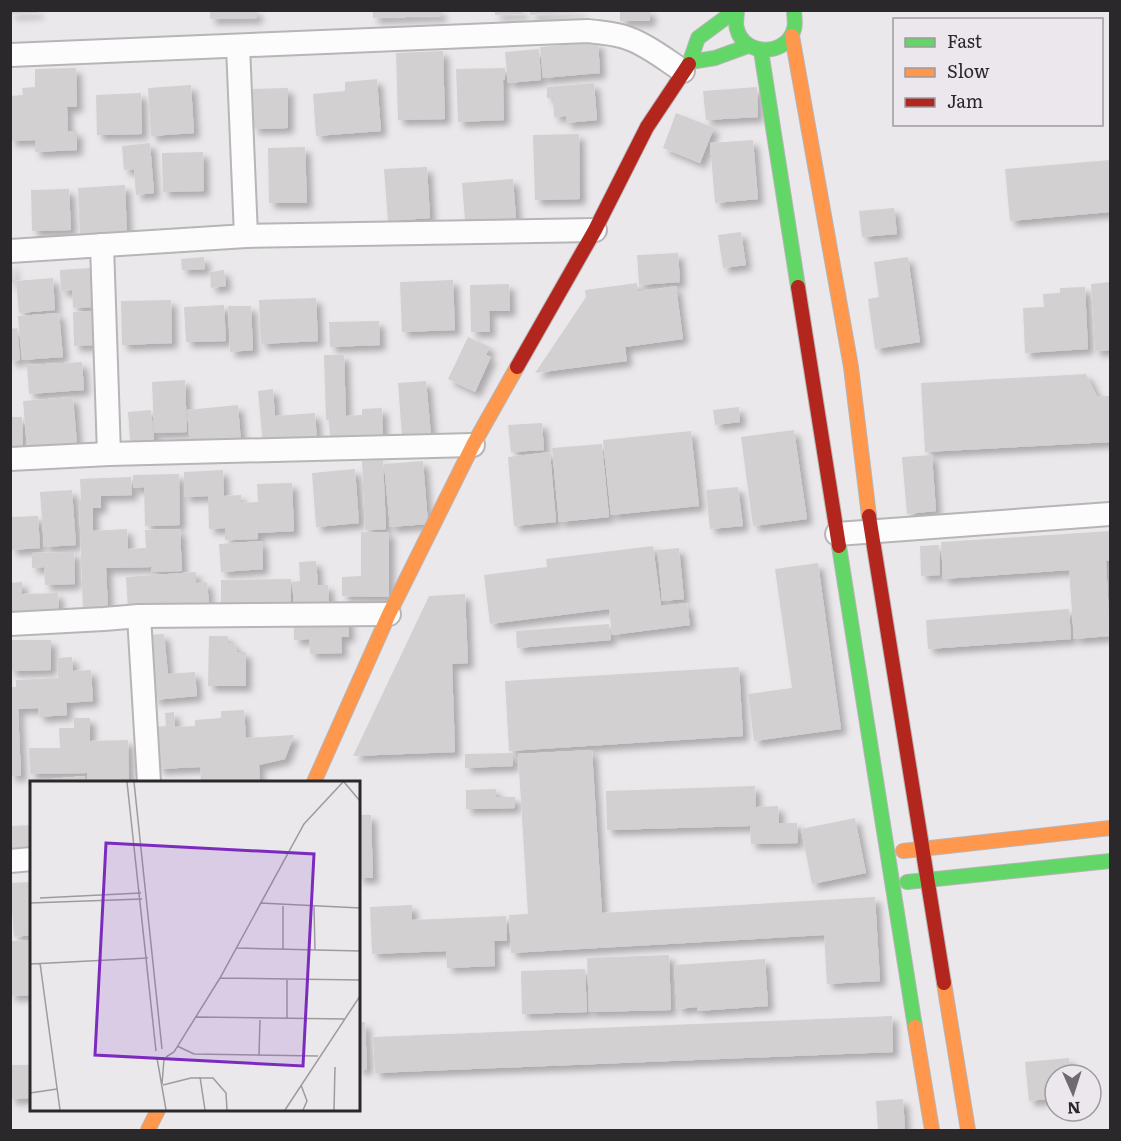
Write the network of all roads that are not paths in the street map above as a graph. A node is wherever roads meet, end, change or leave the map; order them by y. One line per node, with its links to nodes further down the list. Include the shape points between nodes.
1 (736, 10): 5 (main road, via 738,33); 7 (main road, via 698,38)
2 (795, 10): 3 (main road)
3 (792, 36): 5 (main road, via 770,51); 16 (main road, via 851,367)
4 (238, 46): 6 (street); 7 (street, via 588,31 629,38); 9 (street)
5 (754, 48): 7 (main road); 17 (main road)
6 (10, 55)
7 (687, 67): 8 (main road, via 647,127)
8 (596, 230): 9 (street); 12 (main road)
9 (246, 236): 10 (street)
10 (102, 245): 11 (street); 13 (street)
11 (10, 251)
12 (473, 446): 13 (street); 18 (main road)
13 (110, 454): 14 (street)
14 (10, 459)
15 (1110, 514): 16 (street)
16 (871, 532): 17 (street); 24 (main road)
17 (837, 534): 25 (main road)
18 (389, 614): 19 (street); 22 (main road)
19 (139, 616): 20 (street); 21 (street)
20 (10, 624)
21 (149, 781)
22 (315, 781)
23 (1110, 828): 24 (main road)
24 (922, 849): 25 (main road); 29 (main road)
25 (887, 853): 30 (main road)
26 (30, 859): 27 (street)
27 (10, 861)
28 (1110, 861): 29 (main road)
29 (927, 880): 30 (main road); 34 (main road)
30 (892, 883): 33 (main road)
31 (158, 1111): 32 (main road)
32 (148, 1131)
33 (932, 1131)
34 (968, 1131)

